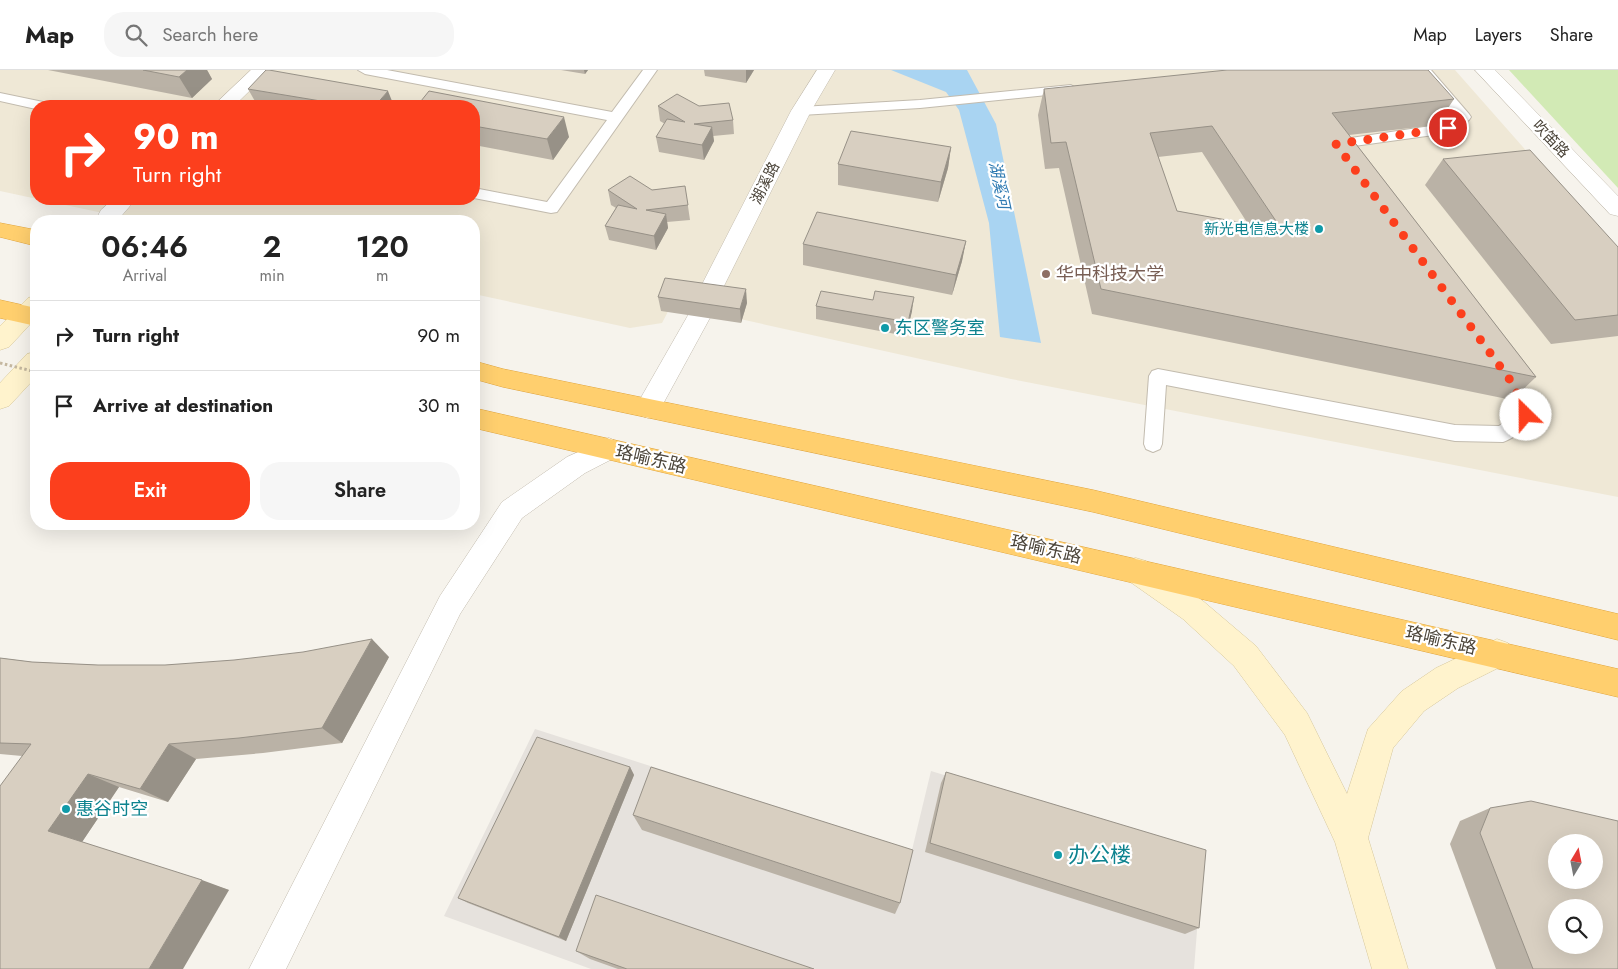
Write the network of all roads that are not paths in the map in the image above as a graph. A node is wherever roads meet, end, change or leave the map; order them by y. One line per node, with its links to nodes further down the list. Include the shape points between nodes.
1 (262, 70): 9 (street)
2 (365, 70): 12 (lane)
3 (650, 70): 12 (lane)
4 (826, 70): 11 (street, 湖溪路)
5 (1424, 70): 13 (lane, via 1464,117 1448,128 1336,144)
6 (1484, 70): 16 (street, 吹笛路)
7 (1082, 88): 11 (lane, via 920,104)
8 (0, 98): 10 (lane)
9 (230, 100)
10 (30, 104)
11 (801, 111): 28 (street, 湖溪路, via 703,307)
12 (616, 117): 14 (lane, via 551,208)
13 (1353, 167)
14 (480, 194)
15 (119, 205): 17 (street)
16 (1618, 209)
17 (109, 215)
18 (0, 230): 19 (highway)
19 (30, 237)
20 (0, 309): 21 (highway)
21 (30, 312)
22 (30, 315): 23 (street)
23 (0, 341)
24 (1496, 361): 30 (lane, via 1513,384 1526,415 1503,434 1455,433 1158,376)
25 (30, 367): 27 (street)
26 (480, 371): 28 (highway)
27 (0, 399)
28 (648, 408): 33 (highway, via 1093,501)
29 (480, 419): 31 (highway, 珞喻东路)
30 (1153, 444)
31 (610, 449): 32 (highway, 珞喻东路); 37 (street, via 576,465 512,510 450,605)
32 (1136, 570): 34 (highway, 珞喻东路); 36 (street, via 1193,610 1245,656 1296,724)
33 (1618, 626)
34 (1497, 654): 35 (highway, 珞喻东路); 36 (street, via 1447,678 1413,701 1378,740)
35 (1618, 683)
36 (1351, 838): 38 (street)
37 (267, 969)
38 (1390, 969)

